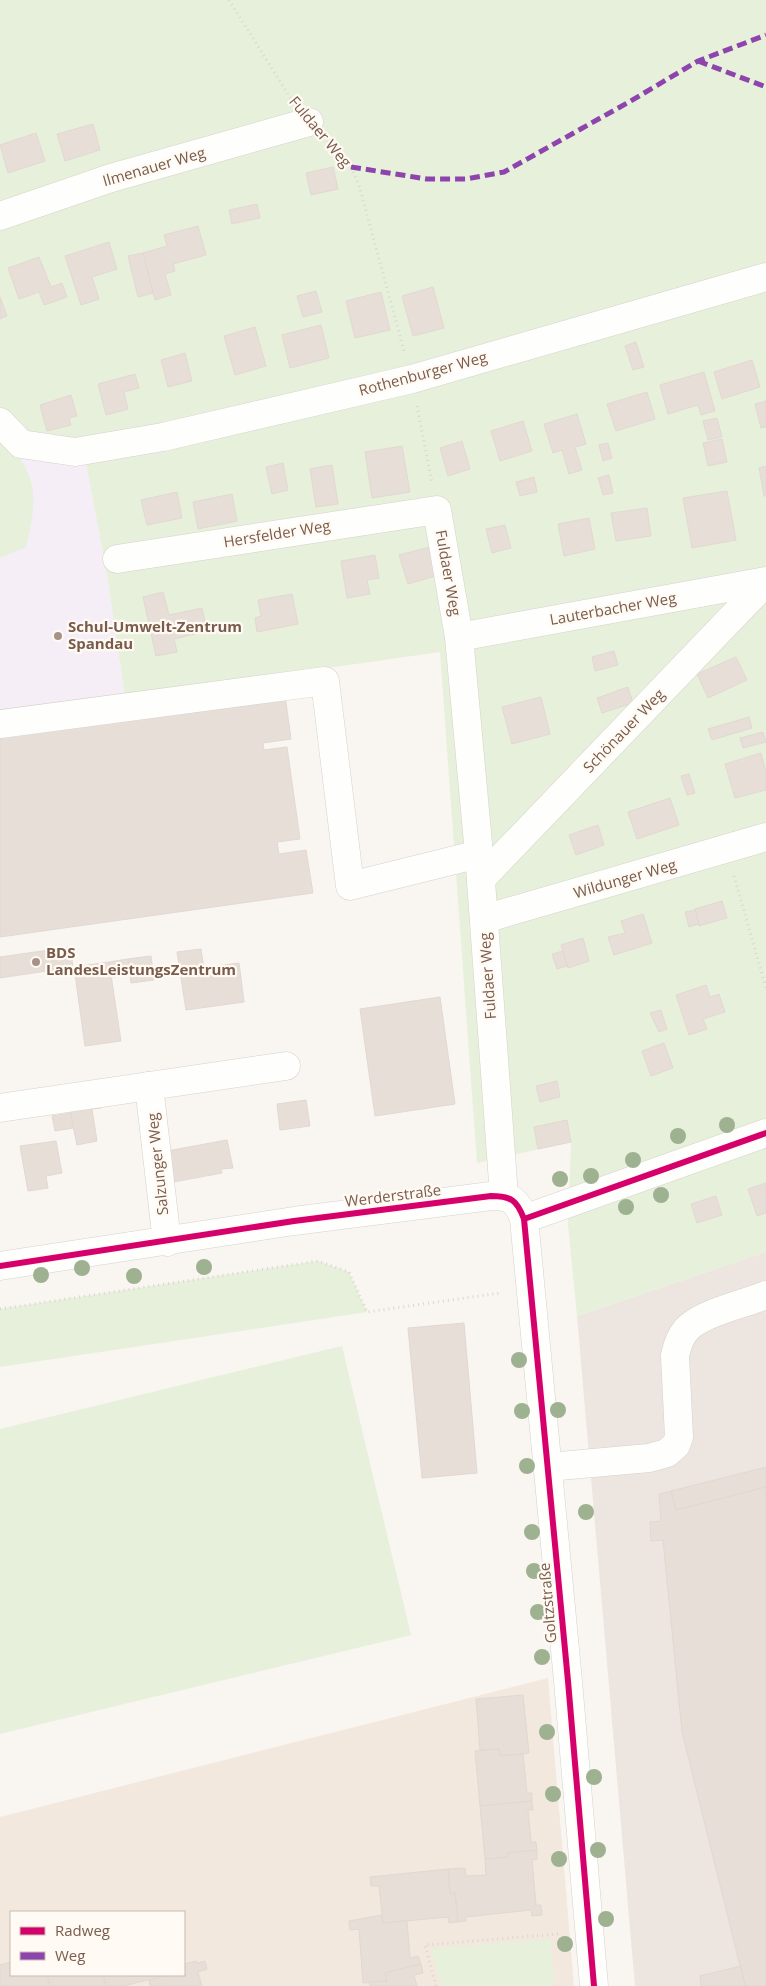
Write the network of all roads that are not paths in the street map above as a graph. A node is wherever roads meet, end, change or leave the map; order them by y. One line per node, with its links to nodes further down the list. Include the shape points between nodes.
1 (309, 122): 2 (street, Ilmenauer Weg, via 111,178)
2 (0, 216)
3 (766, 277): 4 (street, Rothenburger Weg, via 412,379 163,437 75,452 21,444)
4 (0, 422)
5 (437, 510): 6 (street, Hersfelder Weg); 8 (street, Fuldaer Weg)
6 (117, 559)
7 (766, 581): 8 (street, Lauterbacher Weg); 11 (street, Schönauer Weg)
8 (460, 637): 11 (street, Fuldaer Weg)
9 (0, 724): 11 (street, via 325,681 350,886)
10 (766, 837): 12 (street, Wildunger Weg)
11 (480, 867): 12 (street, Fuldaer Weg)
12 (484, 919): 17 (street, Fuldaer Weg)
13 (286, 1066): 14 (street)
14 (149, 1086): 15 (street); 19 (street, Salzunger Weg)
15 (0, 1108)
16 (766, 1133): 18 (street)
17 (504, 1196): 18 (street, via 518,1204); 19 (street, Werderstraße, via 294,1221)
18 (524, 1219): 22 (street, Goltzstraße)
19 (167, 1242): 20 (street, Werderstraße)
20 (0, 1266)
21 (766, 1295): 22 (street, via 704,1319 689,1327 684,1334 675,1356 679,1437 672,1450 649,1458)
22 (548, 1467): 23 (street, Goltzstraße)
23 (594, 1986)

